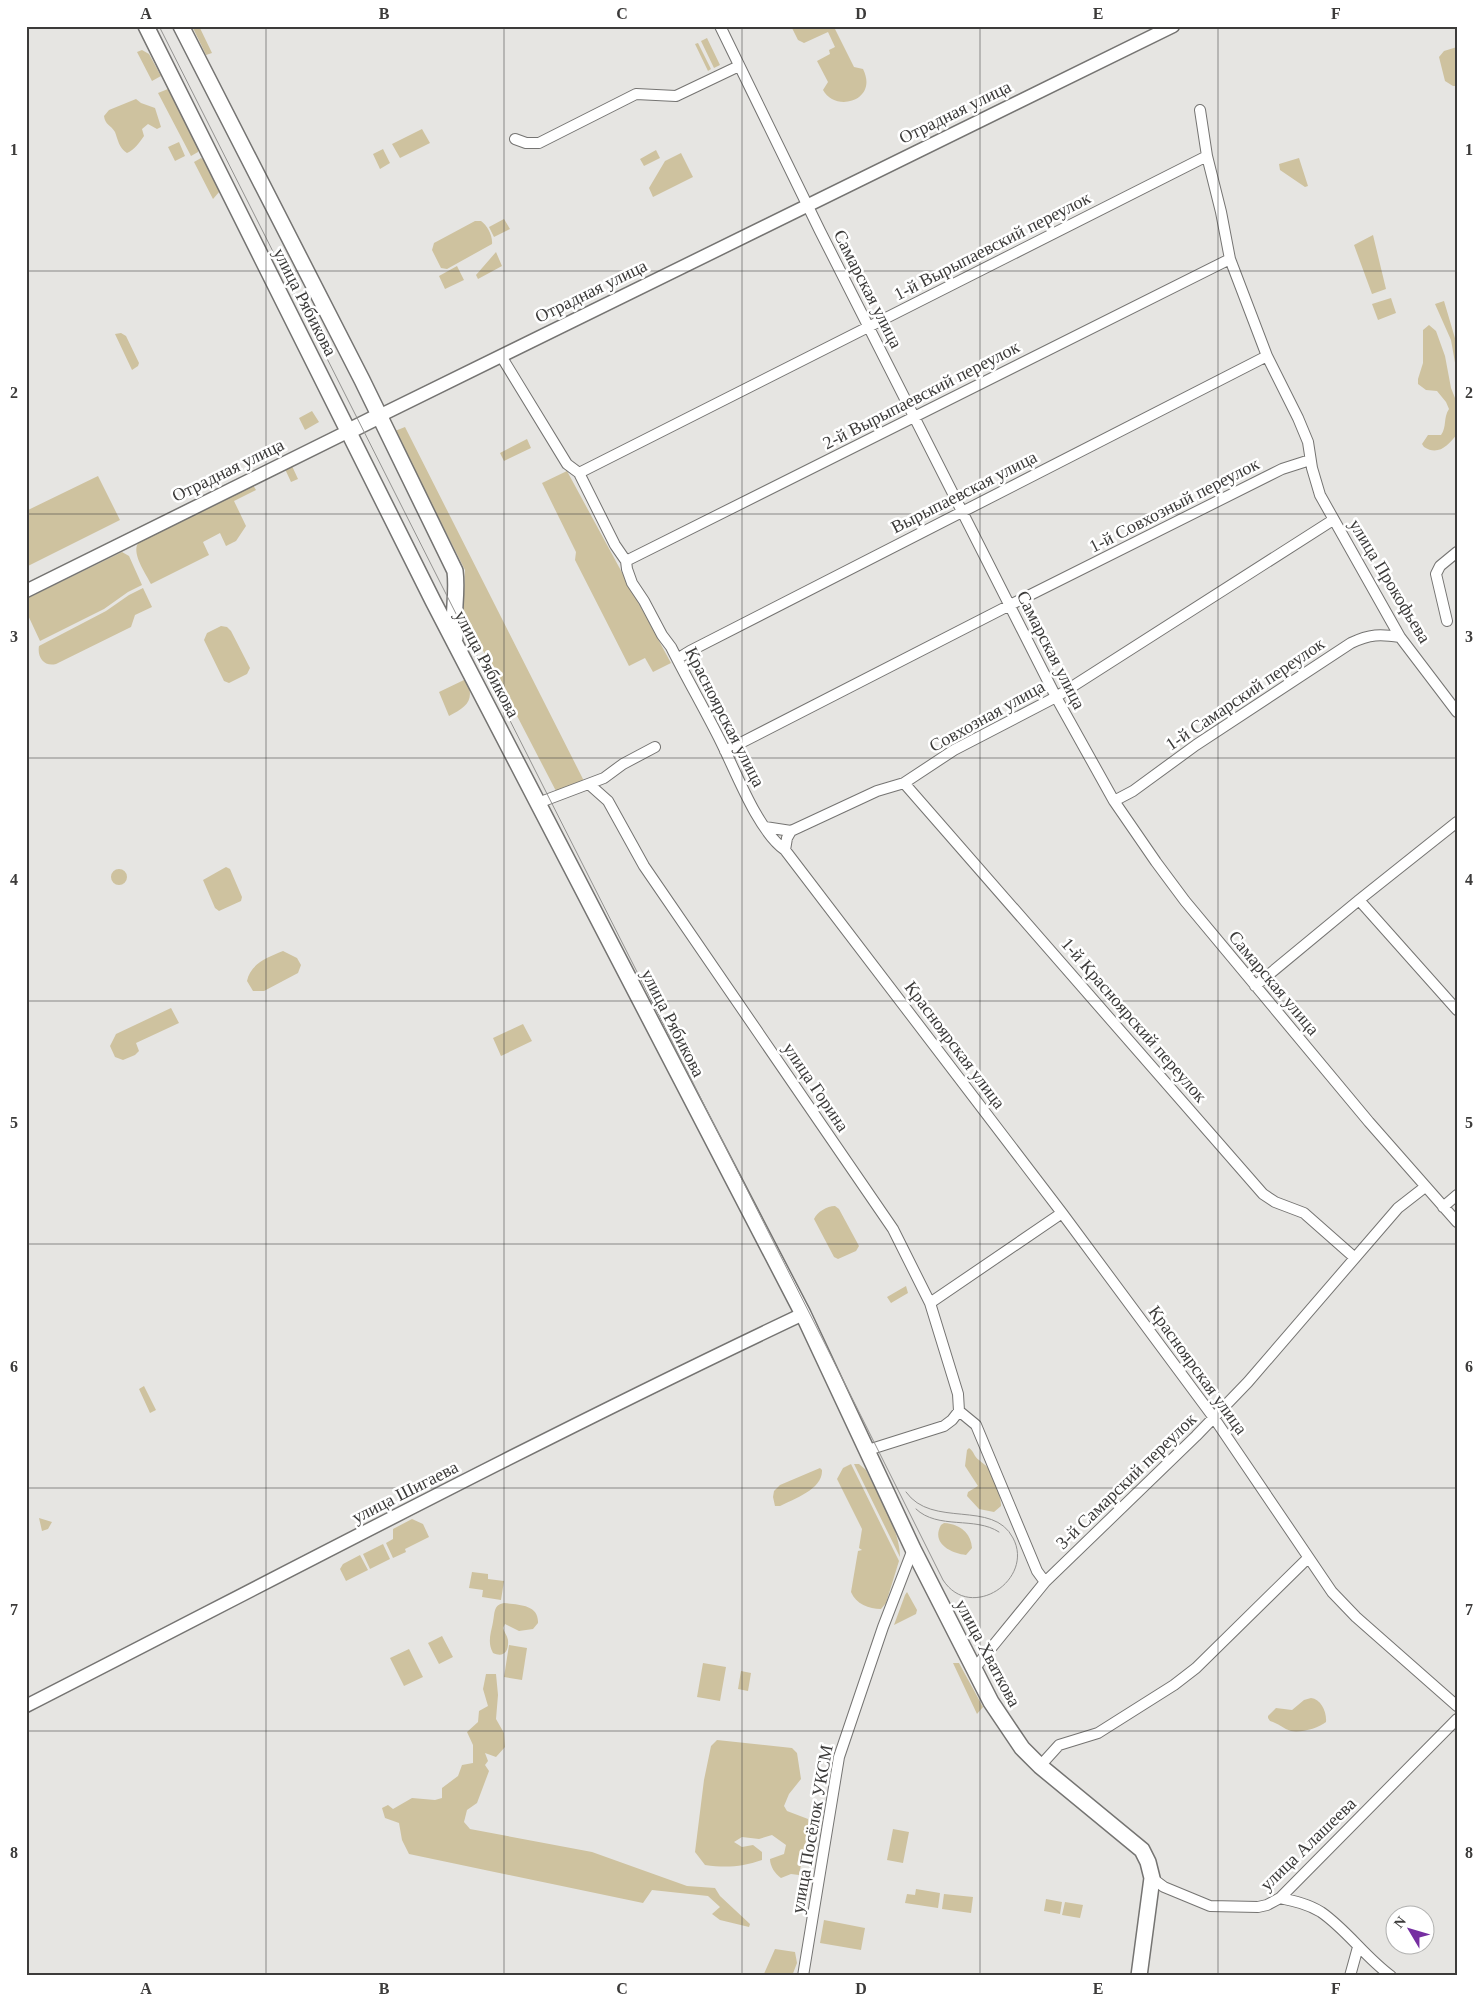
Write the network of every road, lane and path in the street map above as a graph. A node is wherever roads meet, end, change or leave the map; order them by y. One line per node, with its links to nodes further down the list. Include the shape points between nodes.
1 (146, 26): 16 (main road, улица Рябикова)
2 (182, 26): 14 (main road, улица Рябикова)
3 (720, 26): 5 (street, Самарская улица)
4 (1173, 26): 9 (street, Отрадная улица)
5 (740, 66): 7 (street, via 676,96 636,94 539,143); 9 (street, Самарская улица)
6 (1200, 110): 8 (street)
7 (515, 139)
8 (1206, 156): 10 (street); 11 (street, 1-й Вырыпаевский переулок)
9 (808, 204): 11 (street, Самарская улица); 12 (street, Отрадная улица)
10 (1230, 259): 13 (street); 15 (street, 2-й Вырыпаевский переулок)
11 (868, 326): 15 (street, Самарская улица); 18 (street, 1-й Вырыпаевский переулок)
12 (501, 356): 14 (street, Отрадная улица); 18 (street, Красноярская улица, via 567,464)
13 (1266, 356): 17 (street, via 1298,418 1308,442); 19 (street, Вырыпаевская улица)
14 (379, 416): 16 (main road, Отрадная улица); 27 (main road, улица Рябикова, via 455,572 453,624)
15 (914, 417): 19 (street, Самарская улица); 22 (street, 2-й Вырыпаевский переулок)
16 (349, 431): 23 (street, Отрадная улица); 27 (main road, улица Рябикова)
17 (1310, 460): 20 (street, улица Прокофьева, via 1320,495); 24 (street, 1-й Совхозный переулок, via 1282,469)
18 (579, 472): 22 (street, Красноярская улица)
19 (962, 511): 24 (street, Самарская улица); 28 (street, Вырыпаевская улица)
20 (1334, 520): 26 (street, улица Прокофьева); 29 (street, Совхозная улица)
21 (1457, 552): 25 (street, via 1440,566 1436,574)
22 (626, 561): 28 (street, Красноярская улица, via 629,578)
23 (26, 591)
24 (1010, 605): 29 (street, Самарская улица); 32 (street, 1-й Совхозный переулок)
25 (1447, 621)
26 (1400, 636): 30 (street, улица Прокофьева); 35 (street, 1-й Самарский переулок, via 1381,634 1350,643)
27 (456, 644): 36 (main road, улица Рябикова)
28 (677, 659): 32 (street, Красноярская улица)
29 (1056, 697): 33 (street, Совхозная улица, via 954,750); 35 (street, Самарская улица)
30 (1457, 712)
31 (655, 747): 34 (street)
32 (725, 750): 38 (street, Красноярская улица)
33 (904, 783): 39 (street, Совхозная улица, via 877,791); 49 (street, 1-й Красноярский переулок, via 1263,1194 1304,1213)
34 (590, 785): 36 (street); 50 (street, улица Горина, via 608,801 644,866 893,1229)
35 (1114, 801): 42 (street, Самарская улица, via 1168,879)
36 (538, 803): 51 (main road, улица Рябикова)
37 (1457, 822): 41 (street)
38 (765, 827): 39 (street); 40 (street, Красноярская улица)
39 (791, 831): 40 (street)
40 (785, 850): 47 (street, Красноярская улица)
41 (1358, 900): 42 (street); 43 (street)
42 (1255, 986): 44 (street, Самарская улица)
43 (1457, 1010)
44 (1425, 1187): 46 (street, Самарская улица); 49 (street, 3-й Самарский переулок, via 1398,1208)
45 (1457, 1195): 46 (street)
46 (1443, 1207): 48 (street, Самарская улица)
47 (1062, 1213): 50 (street); 53 (street, Красноярская улица)
48 (1457, 1222)
49 (1355, 1258): 53 (street, 3-й Самарский переулок)
50 (930, 1303): 52 (street, улица Горина, via 958,1394)
51 (803, 1314): 54 (main road, улица Хваткова); 59 (street, улица Шигаева, via 418,1504)
52 (959, 1411): 54 (street, via 944,1426); 57 (street, via 976,1425 1037,1571)
53 (1214, 1418): 56 (street, Красноярская улица); 57 (street, 3-й Самарский переулок)
54 (868, 1450): 55 (main road, улица Хваткова)
55 (913, 1549): 58 (main road, улица Хваткова); 66 (street, улица Посёлок УКСМ, via 839,1757)
56 (1308, 1558): 60 (street, Красноярская улица, via 1344,1605); 62 (street, via 1174,1686 1098,1733 1059,1745)
57 (1045, 1582): 58 (street, 3-й Самарский переулок)
58 (974, 1668): 62 (main road, улица Хваткова, via 1006,1727)
59 (26, 1706)
60 (1457, 1706)
61 (1457, 1720): 64 (street, улица Алашеева)
62 (1040, 1766): 63 (main road, улица Хваткова, via 1142,1850)
63 (1152, 1878): 64 (street, улица Алашеева, via 1164,1887 1210,1906 1257,1907); 67 (main road, улица Хваткова)
64 (1280, 1898): 65 (street, via 1319,1911)
65 (1358, 1947): 68 (street); 69 (street)
66 (803, 1976)
67 (1139, 1976)
68 (1350, 1976)
69 (1391, 1976)

